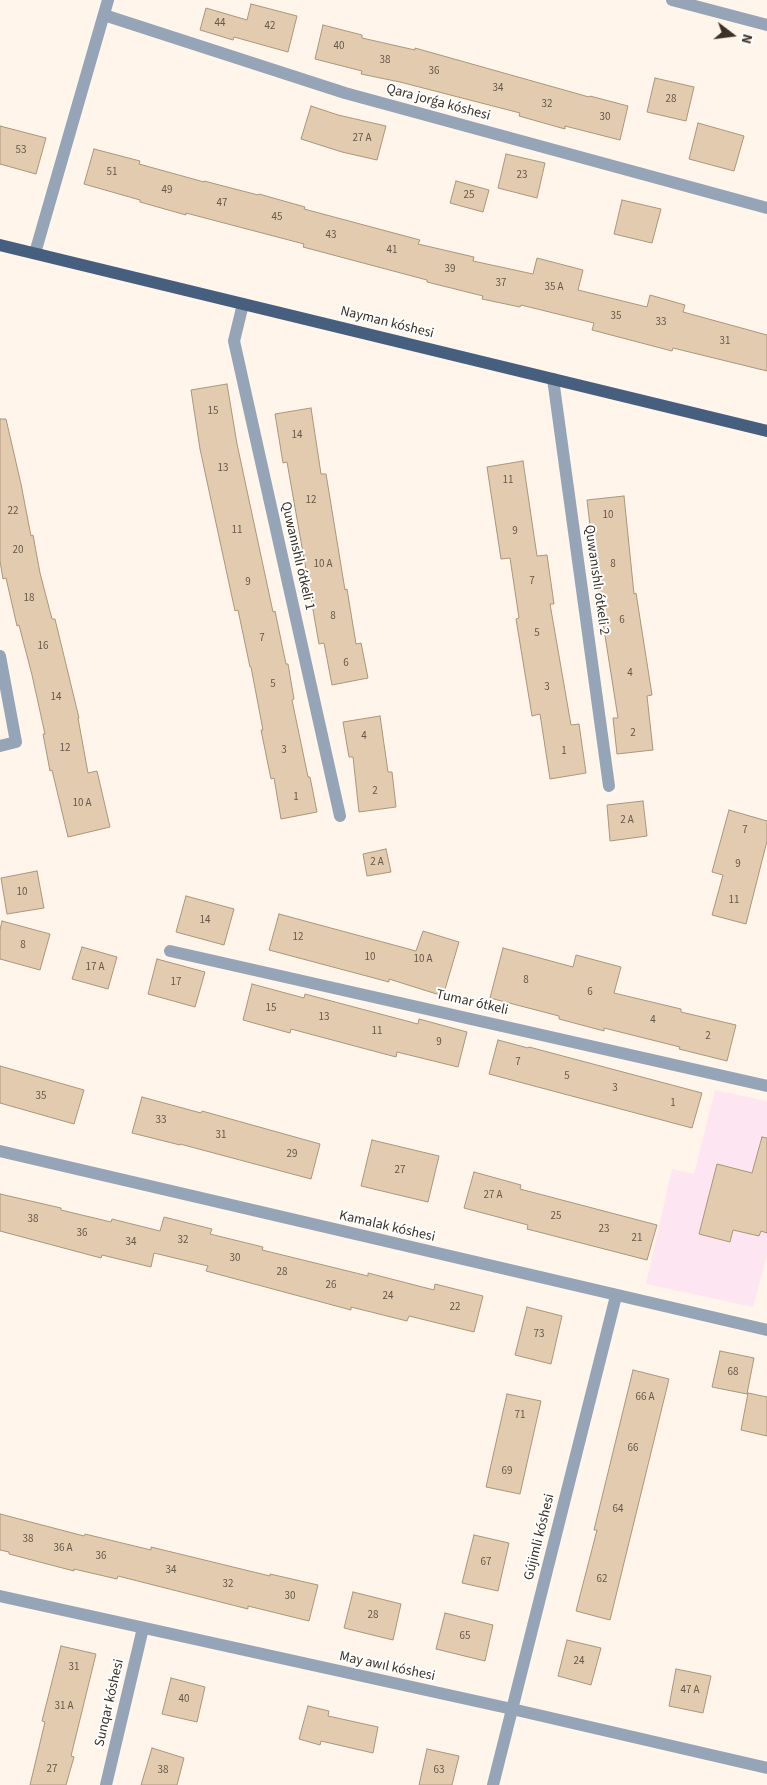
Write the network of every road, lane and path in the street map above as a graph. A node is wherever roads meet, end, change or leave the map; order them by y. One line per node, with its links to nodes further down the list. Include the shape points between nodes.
1 (108, 0): 3 (street)
2 (672, 0): 4 (street)
3 (104, 16): 5 (street, Qara jorǵa kóshesi, via 345,93); 7 (street)
4 (767, 25)
5 (767, 208)
6 (0, 245): 7 (main road, Nayman kóshesi)
7 (35, 253): 8 (main road, Nayman kóshesi)
8 (243, 304): 9 (main road, Nayman kóshesi); 14 (street, Quwanıshlı ótkeli 1, via 234,341)
9 (553, 379): 10 (main road, Nayman kóshesi); 13 (street, Quwanıshlı ótkeli 2)
10 (767, 431)
11 (0, 656): 12 (street, via 16,742)
12 (0, 746)
13 (609, 786)
14 (340, 816)
15 (170, 951): 16 (street, Tumar ótkeli)
16 (767, 1086)
17 (0, 1151): 18 (street, Kamalak kóshesi)
18 (616, 1296): 19 (street, Kamalak kóshesi); 22 (street, Gújimli kóshesi)
19 (767, 1330)
20 (0, 1596): 21 (street, May awıl kóshesi)
21 (143, 1628): 22 (street, May awıl kóshesi); 24 (street, Sunqar kóshesi)
22 (512, 1709): 23 (street, May awıl kóshesi); 25 (street, Gújimli kóshesi)
23 (767, 1768)
24 (106, 1785)
25 (493, 1785)

